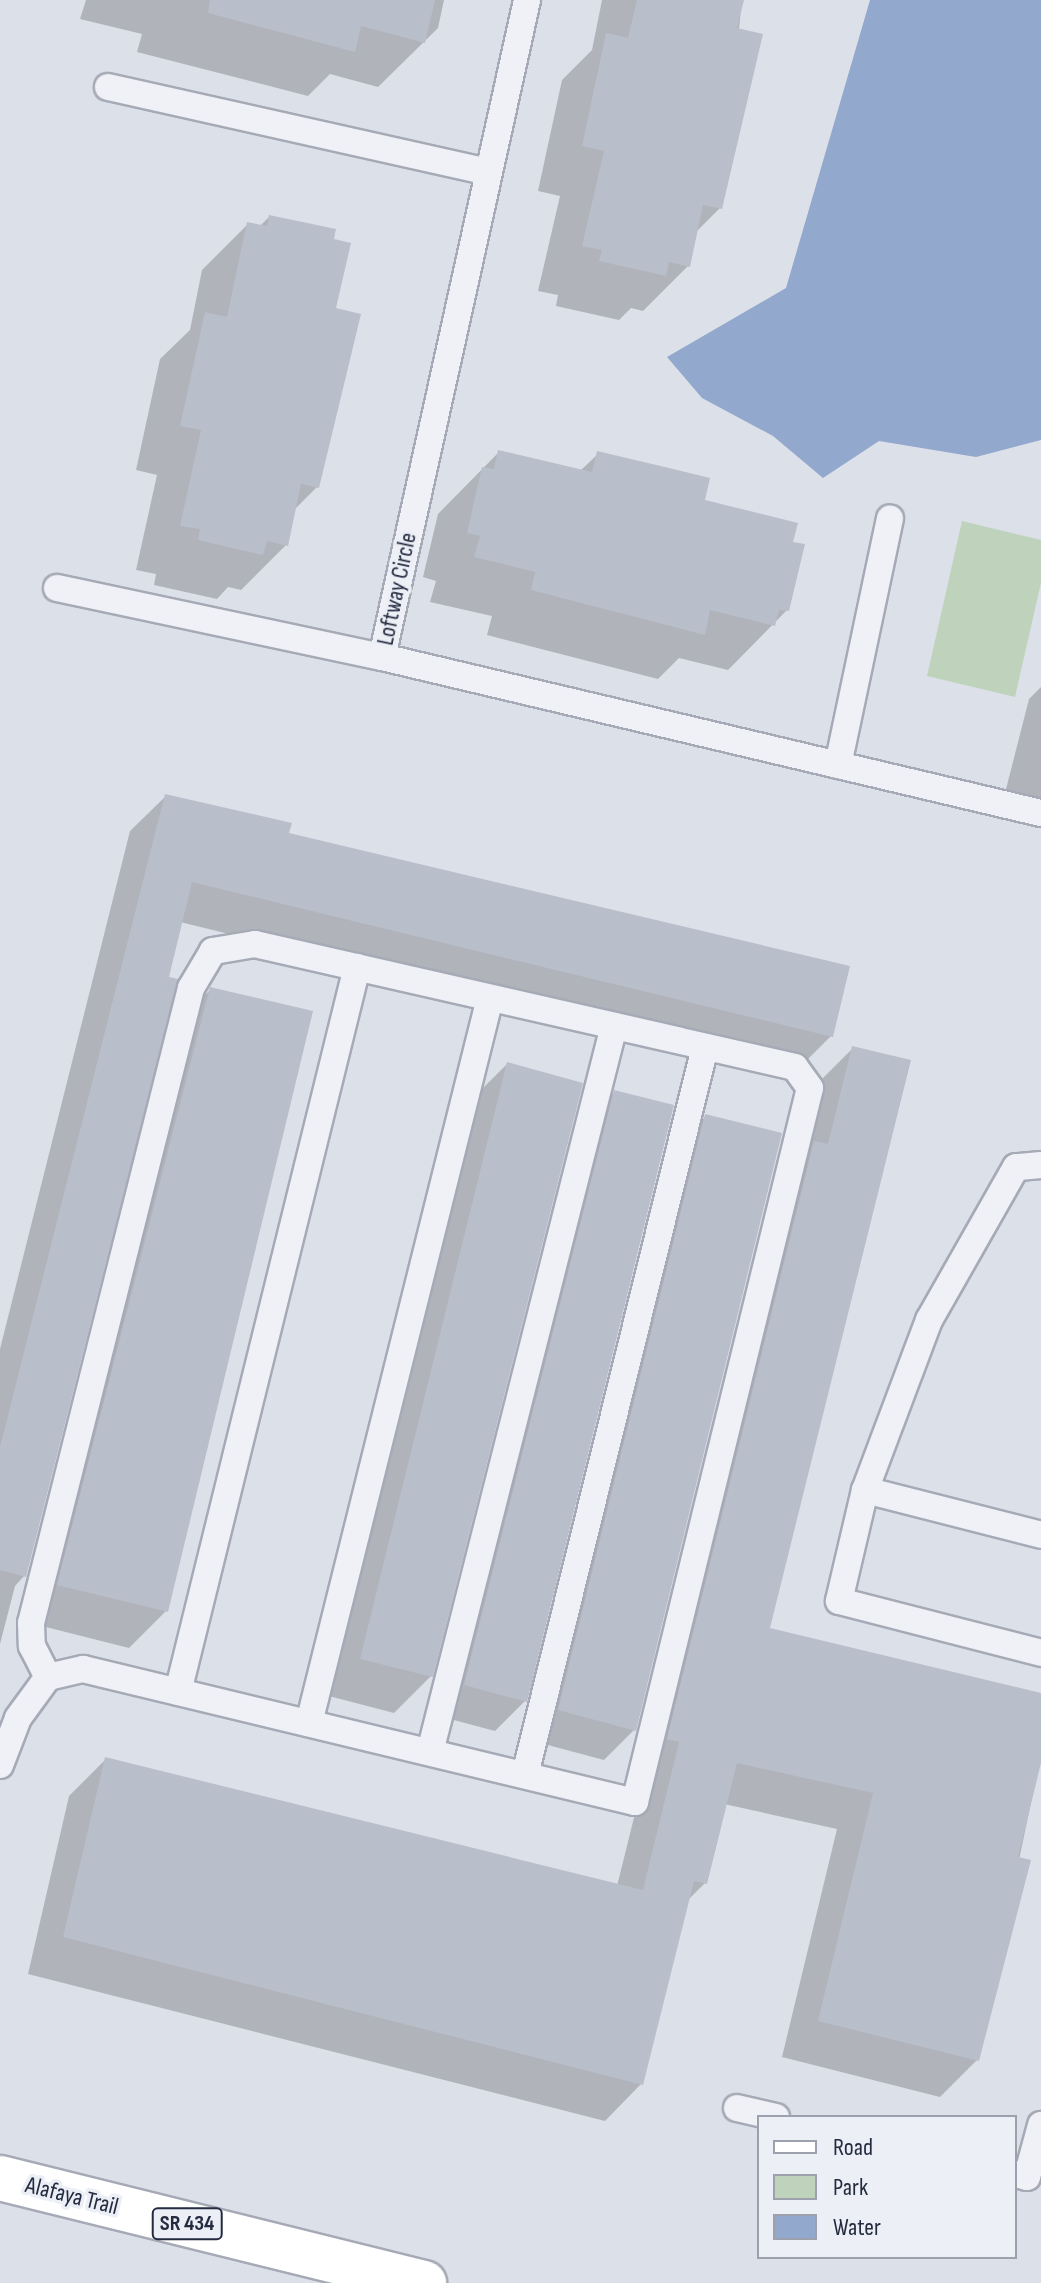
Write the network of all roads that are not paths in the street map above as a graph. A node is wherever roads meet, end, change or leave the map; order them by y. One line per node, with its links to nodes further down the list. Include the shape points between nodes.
1 (527, 0): 3 (lane, Loftway Circle)
2 (108, 87): 3 (lane)
3 (489, 172): 6 (lane, Loftway Circle)
4 (890, 518): 7 (lane)
5 (57, 588): 6 (lane)
6 (382, 657): 7 (lane, Loftway Circle)
7 (838, 765): 8 (lane, Loftway Circle)
8 (1041, 813)
9 (357, 967): 10 (lane); 17 (lane, via 255,944 213,951 191,988 31,1623 32,1646); 18 (lane)
10 (490, 998): 11 (lane); 19 (lane)
11 (614, 1026): 12 (lane); 20 (lane)
12 (705, 1047): 22 (lane); 22 (lane, via 795,1067 810,1088 635,1802)
13 (1041, 1165): 14 (lane, via 1016,1167 929,1320)
14 (865, 1490): 15 (lane); 16 (lane, via 839,1601)
15 (1041, 1535)
16 (1041, 1653)
17 (48, 1677): 18 (lane, via 83,1669); 21 (lane, via 18,1718)
18 (178, 1692): 19 (lane)
19 (309, 1723): 20 (lane)
20 (430, 1752): 22 (lane)
21 (0, 1765)
22 (525, 1775)
23 (737, 2108): 24 (lane)
24 (767, 2115)
25 (1041, 2125): 26 (lane, via 1027,2177)
26 (1017, 2174)
27 (0, 2178): 28 (main road, Alafaya Trail / SR 434)
28 (424, 2283)

